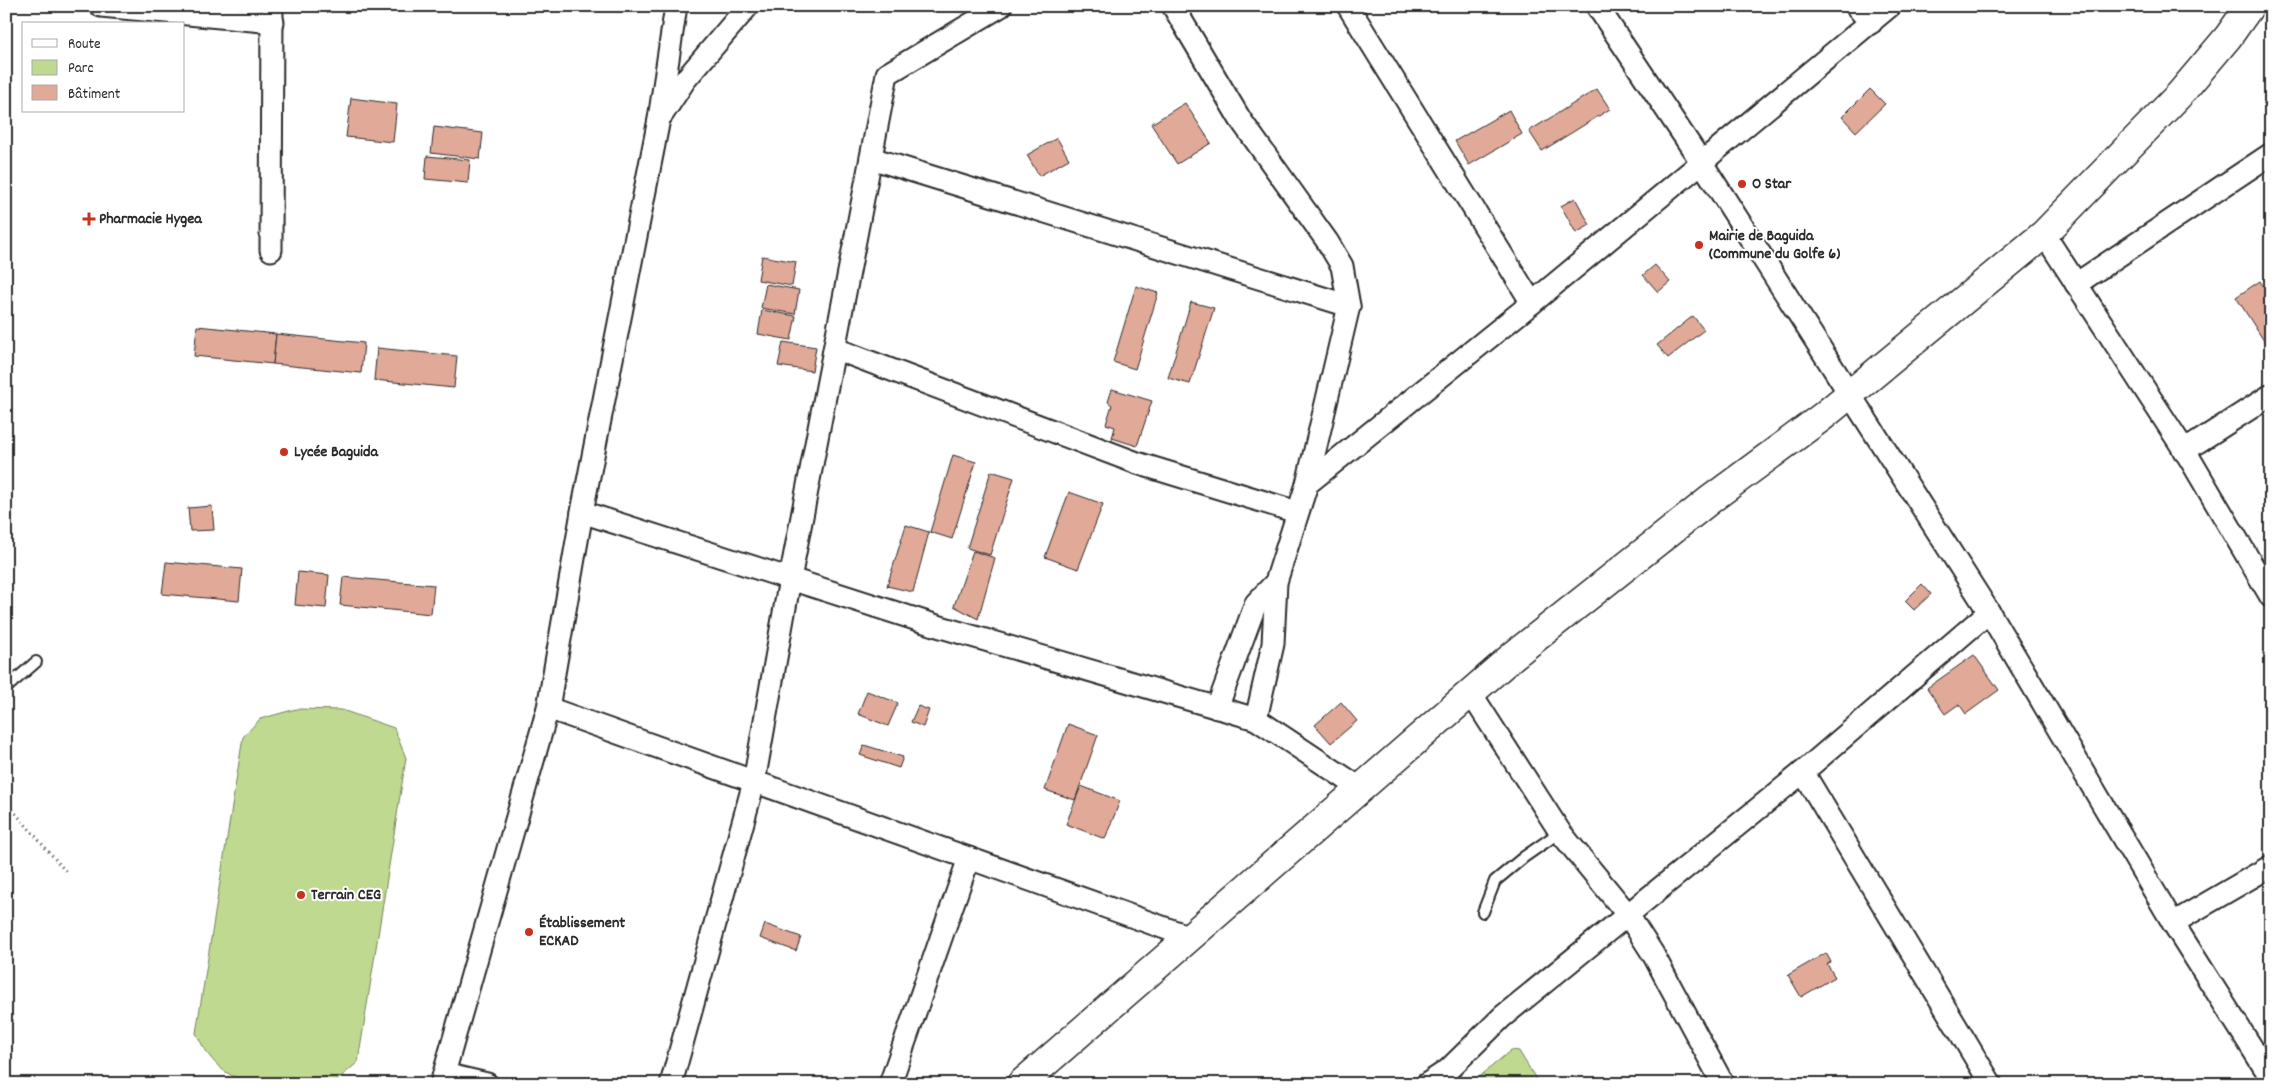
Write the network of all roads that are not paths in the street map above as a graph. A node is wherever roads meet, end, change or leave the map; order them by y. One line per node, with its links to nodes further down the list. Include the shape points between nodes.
1 (101, 6): 11 (street)
2 (676, 6): 13 (street)
3 (748, 6): 13 (street, via 686,80)
4 (1001, 6): 15 (street, via 887,74)
5 (1173, 6): 21 (street, via 1240,119 1342,266)
6 (1348, 6): 20 (street)
7 (1597, 6): 16 (street)
8 (1856, 6): 12 (street)
9 (1890, 6): 12 (street)
10 (2250, 6): 17 (street, via 2180,94)
11 (272, 14): 18 (street)
12 (1871, 23): 16 (street)
13 (659, 120): 27 (street)
14 (2271, 154): 19 (street)
15 (871, 158): 21 (street); 22 (street)
16 (1702, 163): 20 (street); 23 (street)
17 (2044, 234): 19 (street); 23 (street)
18 (271, 250)
19 (2076, 284): 25 (street)
20 (1532, 303): 26 (street)
21 (1349, 306): 26 (street)
22 (836, 349): 28 (street, via 1137,462); 29 (street)
23 (1850, 394): 32 (street); 35 (street)
24 (2271, 395): 25 (street)
25 (2184, 451): 31 (street)
26 (1307, 484): 28 (street)
27 (582, 512): 29 (street); 36 (street)
28 (1297, 512): 30 (street)
29 (790, 579): 37 (street); 40 (street)
30 (1276, 582): 37 (street, via 1256,603); 38 (street, via 1274,644)
31 (2271, 597)
32 (1989, 612): 39 (street); 47 (street)
33 (36, 662): 34 (lane)
34 (6, 688)
35 (1470, 692): 41 (street); 42 (street)
36 (548, 708): 40 (street); 50 (street)
37 (1217, 708): 38 (street)
38 (1256, 719): 41 (street)
39 (1803, 772): 46 (street); 57 (street)
40 (754, 782): 43 (street); 52 (street)
41 (1360, 788): 48 (street)
42 (1560, 832): 45 (lane, via 1495,881); 46 (street)
43 (969, 858): 48 (street); 53 (street)
44 (2271, 866): 47 (street)
45 (1483, 912)
46 (1628, 915): 55 (street, via 1502,1017 1448,1070); 56 (street, via 1653,954)
47 (2173, 923): 49 (street)
48 (1190, 937): 54 (street)
49 (2271, 1078)
50 (442, 1079): 51 (street)
51 (487, 1084)
52 (671, 1084)
53 (890, 1084)
54 (1021, 1084)
55 (1427, 1084)
56 (1723, 1084)
57 (1991, 1084)

